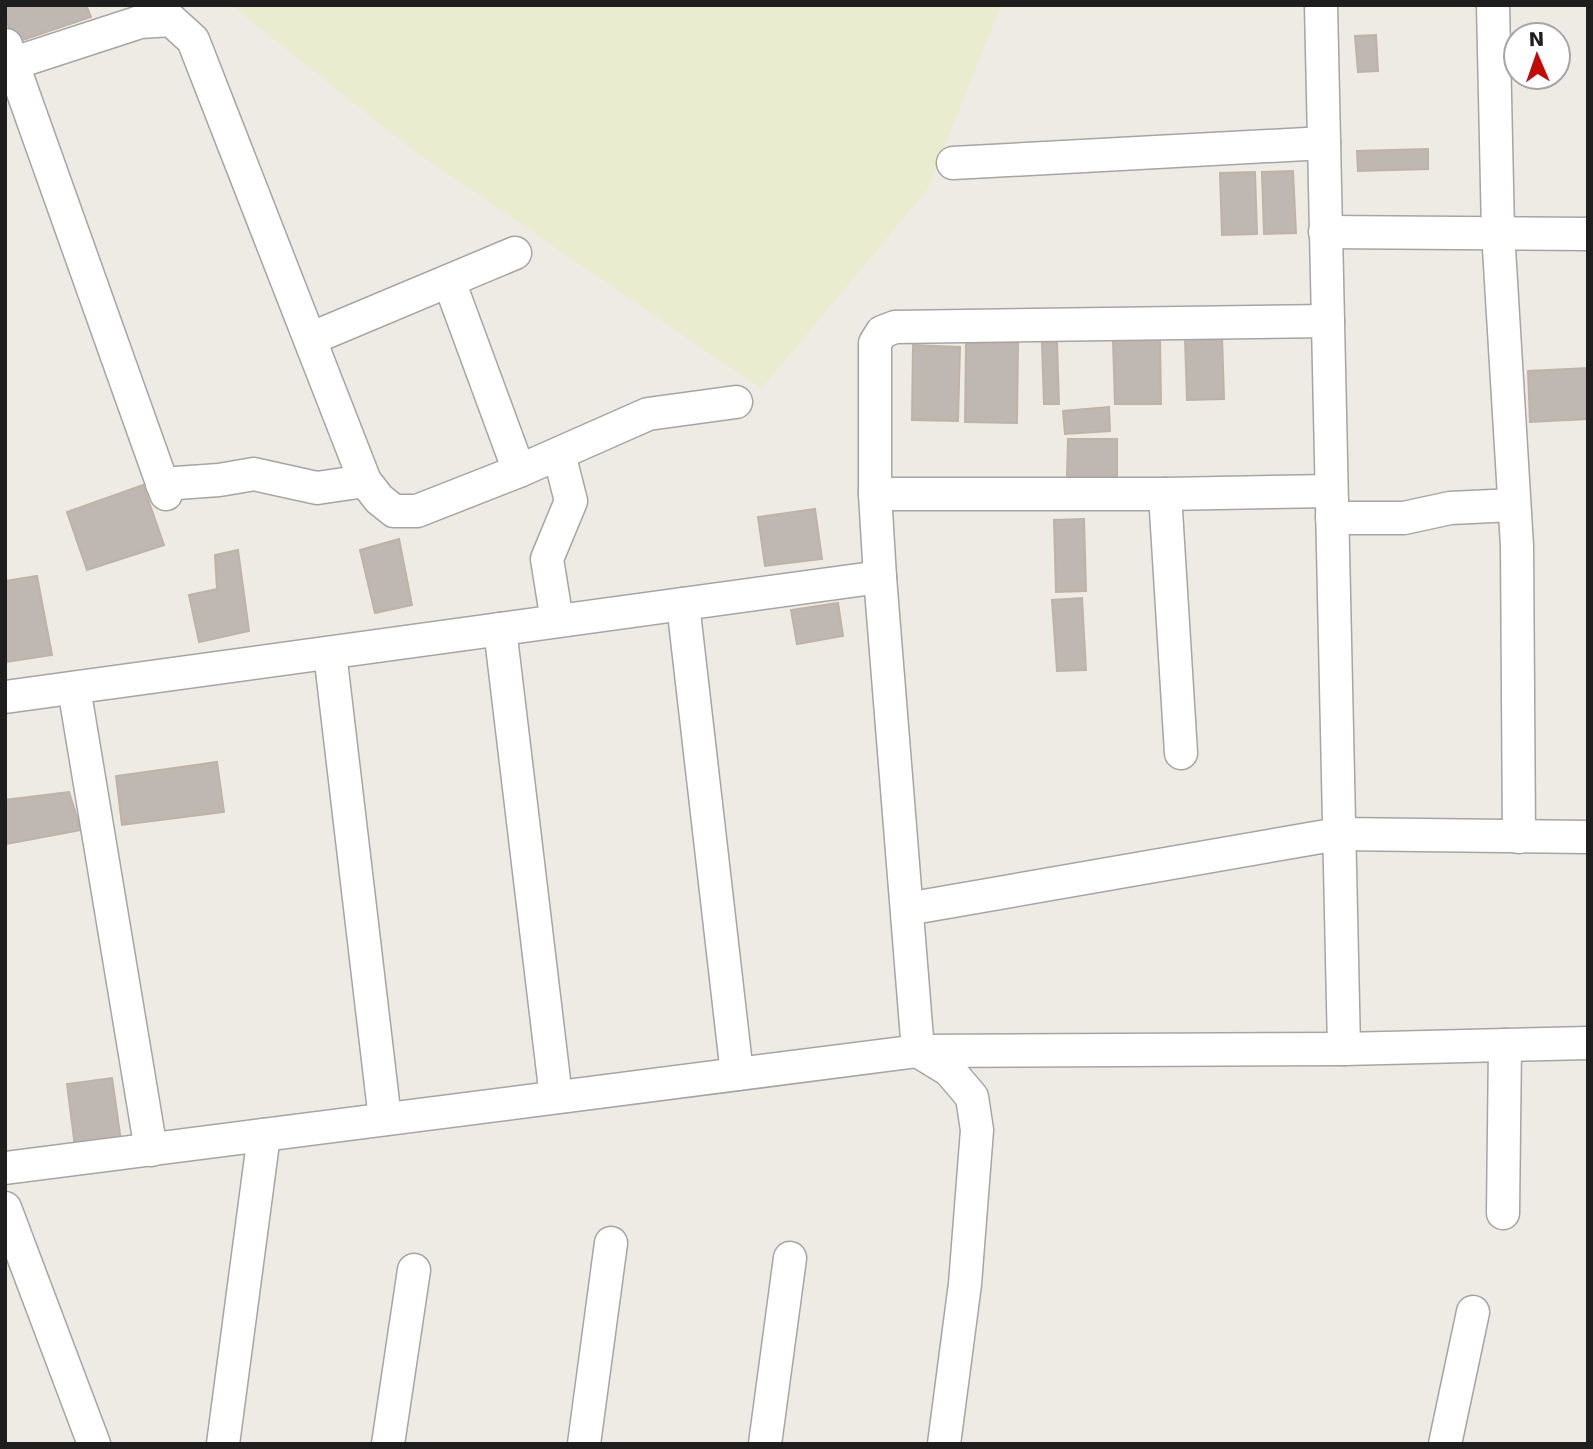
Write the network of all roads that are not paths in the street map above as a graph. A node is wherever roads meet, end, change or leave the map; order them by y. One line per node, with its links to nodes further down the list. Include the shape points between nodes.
1 (1321, 5): 4 (street)
2 (1493, 5): 7 (street)
3 (8, 58): 12 (street, via 139,22 171,20 193,40); 16 (street, via 164,489 254,474 317,488)
4 (1324, 143): 5 (street); 6 (street)
5 (953, 163)
6 (1325, 232): 7 (street); 11 (street)
7 (1498, 232): 8 (street); 20 (street)
8 (1588, 234)
9 (514, 253): 10 (street)
10 (449, 281): 12 (street); 15 (street)
11 (1328, 321): 17 (street, via 895,327 882,332 875,343); 19 (street)
12 (310, 339): 16 (street)
13 (736, 402): 14 (street, via 648,414)
14 (558, 454): 15 (street); 23 (street, via 571,501 547,558)
15 (519, 471): 16 (street, via 417,511 394,511)
16 (365, 481)
17 (876, 494): 18 (street); 21 (street)
18 (1165, 494): 19 (street); 28 (street)
19 (1331, 505): 20 (street, via 1404,518 1450,509); 29 (street)
20 (1514, 505): 30 (street)
21 (880, 577): 22 (street); 32 (street)
22 (683, 604): 23 (street); 37 (street)
23 (557, 621): 24 (street)
24 (500, 629): 25 (street); 38 (street)
25 (330, 653): 26 (street); 39 (street)
26 (74, 688): 27 (street); 41 (street)
27 (5, 697)
28 (1181, 753)
29 (1338, 834): 30 (street); 32 (street); 35 (street)
30 (1519, 837): 31 (street)
31 (1588, 837)
32 (907, 909): 36 (street)
33 (1588, 1043): 34 (street)
34 (1505, 1045): 35 (street); 44 (street)
35 (1344, 1049): 36 (street)
36 (918, 1051): 37 (street); 54 (street, via 949,1070 972,1097 977,1130 965,1284)
37 (737, 1074): 38 (street)
38 (556, 1097): 39 (street)
39 (385, 1119): 40 (street)
40 (264, 1135): 41 (street); 50 (street)
41 (151, 1150): 42 (street)
42 (5, 1168)
43 (5, 1208): 49 (street)
44 (1503, 1213)
45 (611, 1243): 52 (street)
46 (790, 1258): 53 (street)
47 (415, 1270): 51 (street)
48 (1474, 1312): 55 (street)
49 (94, 1444)
50 (223, 1444)
51 (388, 1444)
52 (584, 1444)
53 (765, 1444)
54 (944, 1444)
55 (1445, 1444)

